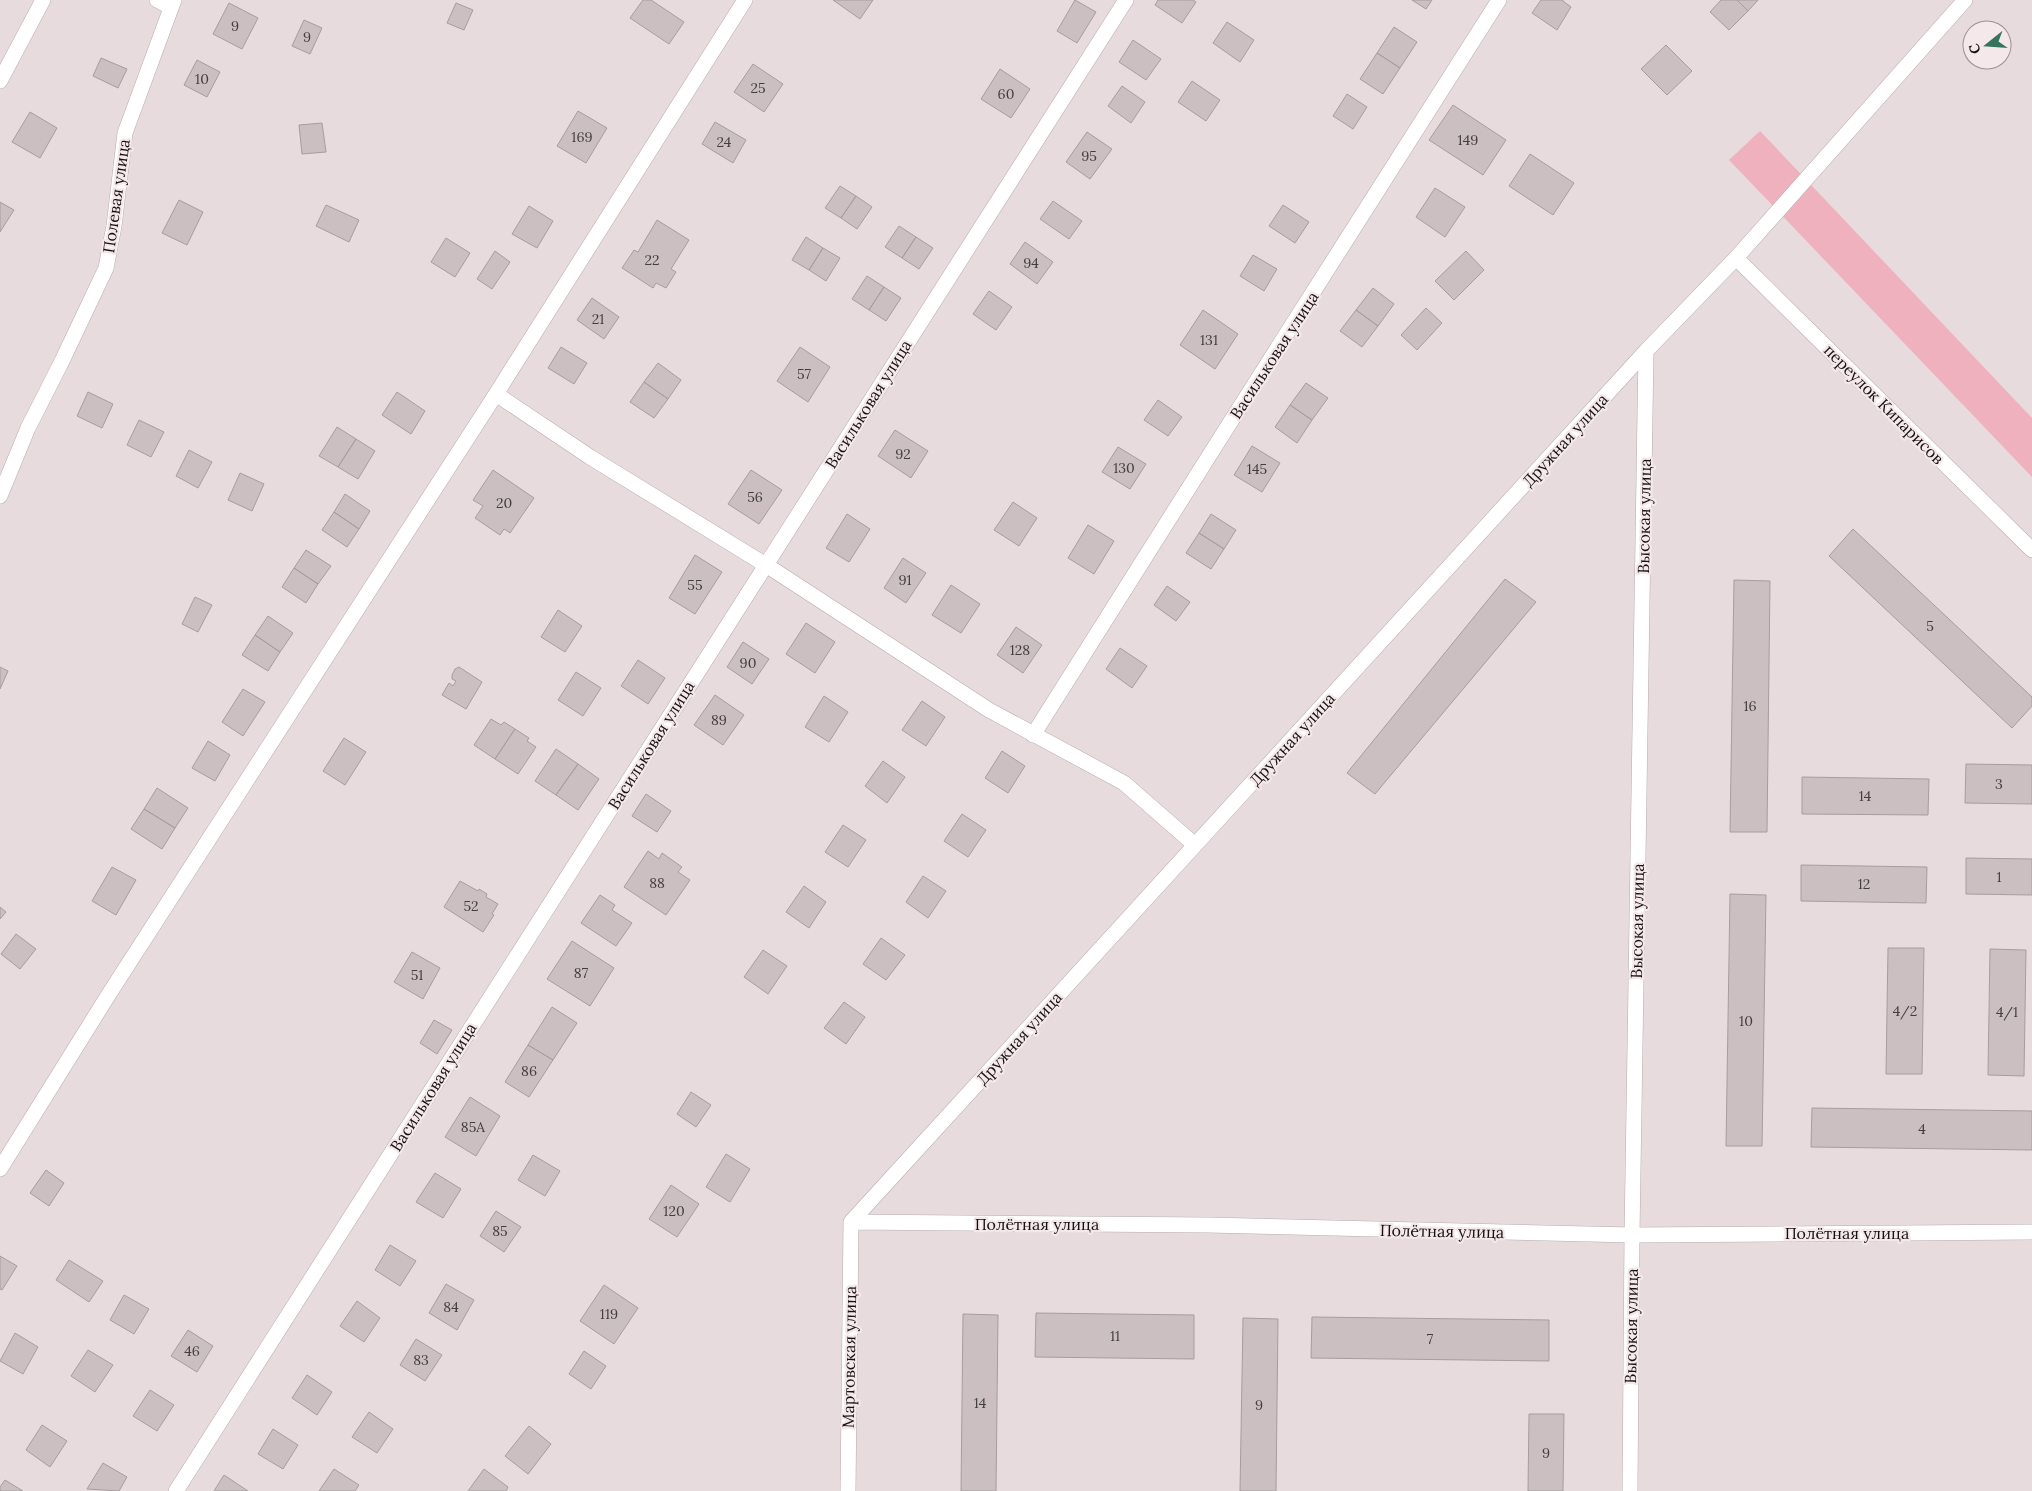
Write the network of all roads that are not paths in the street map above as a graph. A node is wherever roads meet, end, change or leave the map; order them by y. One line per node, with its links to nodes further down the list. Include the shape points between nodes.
1 (43, 0): 8 (street)
2 (157, 0): 7 (street)
3 (745, 0): 11 (street)
4 (1126, 0): 14 (street, Васильковая улица)
5 (1499, 0): 15 (street, Васильковая улица)
6 (1965, 0): 9 (street, Дружная улица)
7 (172, 4): 12 (street, Полевая улица, via 125,133 106,268 28,428)
8 (0, 81)
9 (1736, 258): 10 (street, Дружная улица); 13 (street, переулок Кипарисов)
10 (1646, 351): 16 (street, Дружная улица); 20 (street, Высокая улица)
11 (496, 394): 14 (street, via 590,457); 17 (street, via 113,987)
12 (0, 496)
13 (2032, 550)
14 (766, 565): 15 (street, via 989,710); 21 (street, Васильковая улица)
15 (1033, 735): 16 (street, via 1124,783)
16 (1195, 845): 18 (street, Дружная улица)
17 (0, 1169)
18 (851, 1222): 20 (street, Полётная улица, via 1208,1225); 22 (street, Мартовская улица)
19 (2032, 1232): 20 (street, Полётная улица)
20 (1632, 1235): 23 (street, Высокая улица)
21 (176, 1491)
22 (848, 1491)
23 (1630, 1491)

